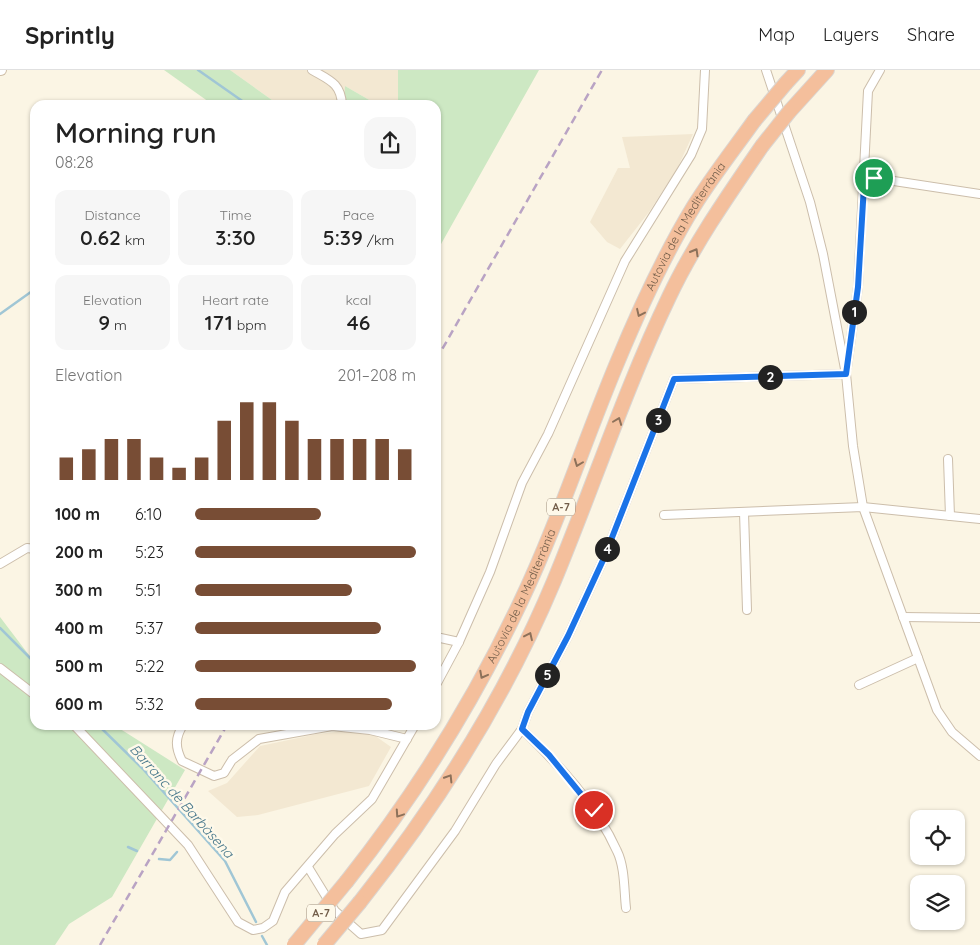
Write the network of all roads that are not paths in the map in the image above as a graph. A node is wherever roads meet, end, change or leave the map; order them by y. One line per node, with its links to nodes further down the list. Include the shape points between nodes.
1 (312, 70): 9 (street, via 332,82 341,93)
2 (705, 70): 25 (street, via 702,129 695,146 625,261 548,434 522,483 490,572)
3 (766, 70): 12 (street, via 810,202)
4 (798, 70): 41 (highway, Autovia de la Mediterrània / A-7, one-way to 41, bridge, via 754,121 694,206 655,279 617,362 541,556 473,694 394,822)
5 (827, 70): 8 (highway, Autovia de la Mediterrània / A-7)
6 (834, 70): 8 (highway)
7 (880, 70): 10 (street, via 868,91)
8 (815, 84): 42 (highway, Autovia de la Mediterrània / A-7, one-way to 8, bridge, via 383,873 448,781 504,684 553,582 670,294 728,194 762,146)
9 (342, 100)
10 (864, 185): 11 (street, via 874,178); 12 (street, via 858,287)
11 (980, 194)
12 (846, 374): 14 (street); 31 (street, via 674,379 604,558)
13 (948, 459): 17 (street)
14 (863, 507): 15 (street); 17 (street); 22 (street)
15 (744, 512): 16 (street); 21 (street)
16 (664, 516)
17 (950, 516): 18 (street)
18 (980, 519)
19 (30, 548): 20 (street)
20 (0, 564)
21 (747, 610)
22 (903, 617): 23 (street); 26 (street)
23 (980, 618)
24 (441, 638): 25 (street)
25 (459, 642): 28 (street)
26 (918, 658): 29 (street); 38 (street, via 936,710 952,732)
27 (0, 668): 30 (street)
28 (441, 676)
29 (859, 685)
30 (30, 691)
31 (522, 729): 39 (street, via 496,764 455,831 382,930 361,934 335,911); 40 (street, via 549,755 594,810 618,852)
32 (79, 730): 39 (street, via 188,845 238,922 253,930 273,921 285,892)
33 (180, 730): 34 (street, via 175,748 182,761 214,776 224,774 232,760 259,739)
34 (310, 730)
35 (370, 730): 37 (street)
36 (411, 730): 37 (street)
37 (406, 739): 39 (street, via 372,799 335,834)
38 (980, 756)
39 (308, 867)
40 (626, 908)
41 (294, 945)
42 (324, 945)

